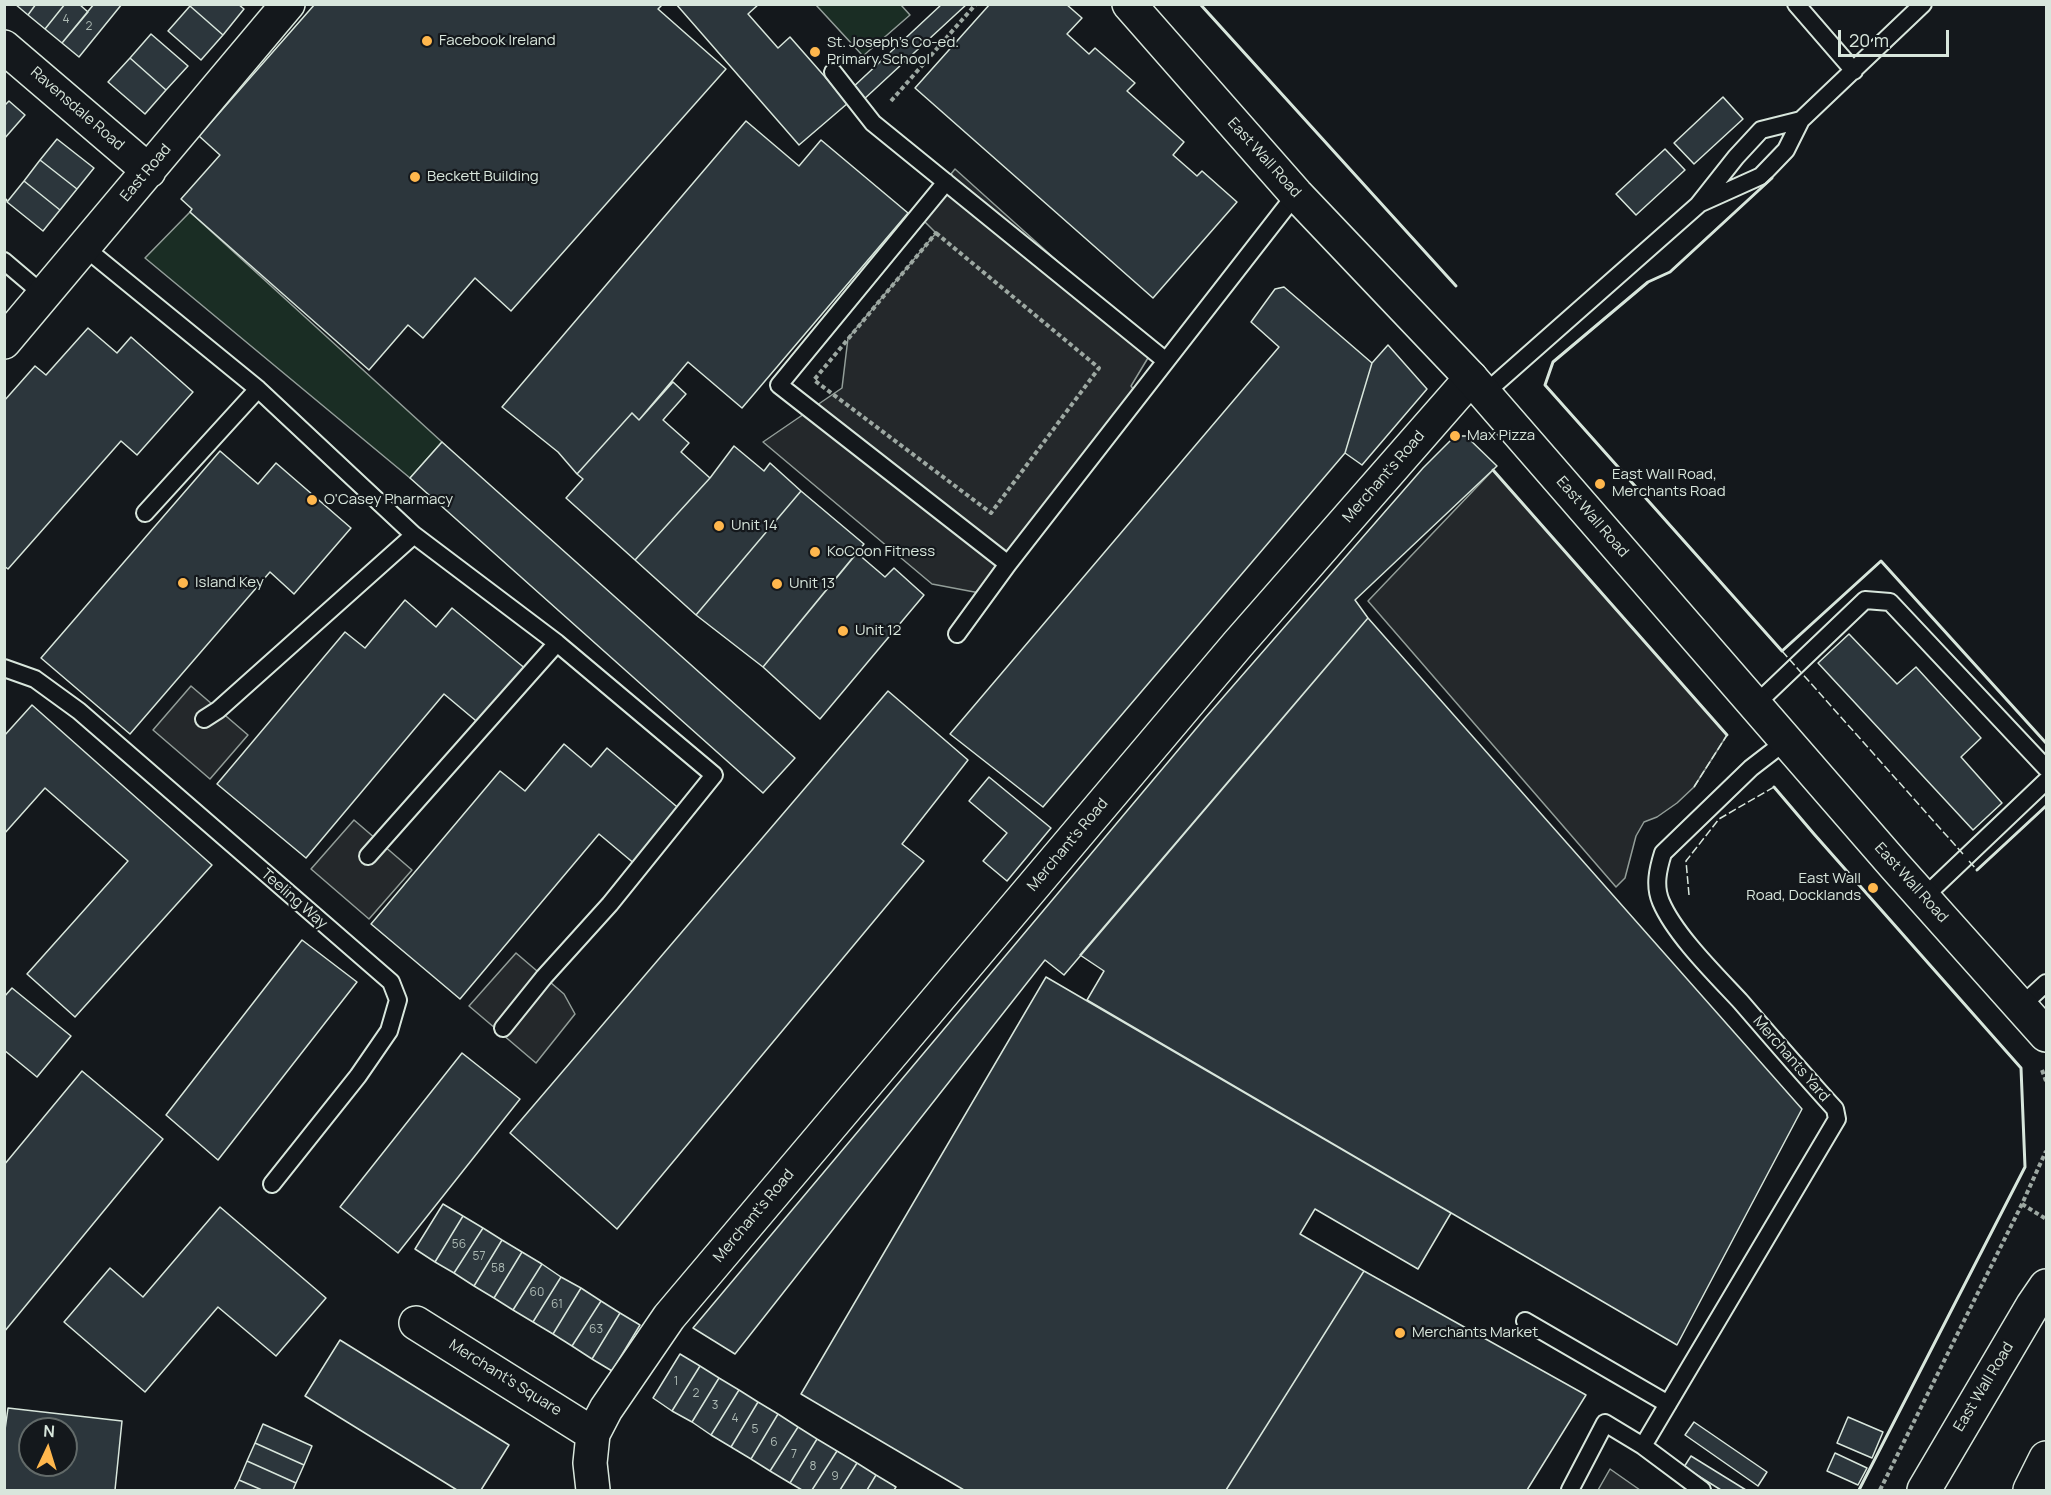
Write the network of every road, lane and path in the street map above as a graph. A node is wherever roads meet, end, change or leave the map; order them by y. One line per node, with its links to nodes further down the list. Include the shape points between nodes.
1 (288, 4): 11 (street, East Road)
2 (976, 4): 10 (path)
3 (1129, 4): 13 (street, East Wall Road)
4 (1796, 4): 7 (lane)
5 (1923, 4): 7 (lane)
6 (4, 46): 11 (street, Ravensdale Road)
7 (1854, 71): 9 (lane)
8 (833, 72): 10 (lane)
9 (1802, 120): 14 (lane, via 1786,150 1761,176); 14 (lane, via 1761,130)
10 (873, 123): 12 (lane)
11 (149, 171): 16 (street, East Road)
12 (946, 182): 20 (lane); 25 (lane, via 779,385)
13 (1296, 194): 20 (lane); 21 (street, East Wall Road)
14 (1698, 205): 21 (lane)
15 (936, 232): 15 (path, via 1099,368 991,513 814,380)
16 (84, 248): 18 (street, East Road); 22 (lane)
17 (4, 261): 18 (lane)
18 (44, 295): 19 (street, East Road)
19 (4, 342)
20 (1166, 361): 25 (lane)
21 (1478, 386): 29 (street, East Wall Road); 48 (street, Merchant's Road, via 1238,644 669,1317)
22 (258, 389): 23 (lane); 24 (lane)
23 (145, 513)
24 (414, 534): 27 (lane); 30 (lane)
25 (1008, 564): 26 (lane)
26 (957, 634)
27 (557, 643): 34 (lane); 38 (lane, via 714,775 610,904)
28 (4, 668): 41 (lane, Teeling Way, via 35,678 79,711 391,982 398,1000 389,1031)
29 (1755, 705): 31 (street, East Wall Road); 32 (lane, via 1865,600 1890,602)
30 (204, 719)
31 (1786, 741): 35 (street, East Wall Road); 47 (lane, Merchants Yard, via 1751,768 1663,853 1657,886 1666,913 1691,947 1835,1109 1837,1119)
32 (2046, 768)
33 (2046, 781): 35 (lane)
34 (368, 856)
35 (1923, 898): 37 (street, East Wall Road)
36 (2046, 983): 37 (lane)
37 (2021, 1006): 39 (street, East Wall Road)
38 (502, 1028)
39 (2046, 1035)
40 (2046, 1151): 42 (path)
41 (272, 1184)
42 (2022, 1204): 43 (path); 54 (path)
43 (2046, 1219)
44 (2046, 1286): 55 (street, East Wall Road)
45 (1525, 1321): 47 (lane)
46 (416, 1323): 48 (street, Merchant's Square)
47 (1668, 1404): 49 (lane, Merchants Yard)
48 (593, 1434): 51 (street)
49 (1643, 1446): 52 (lane, via 1605,1423); 53 (lane)
50 (2046, 1458): 56 (street)
51 (593, 1491)
52 (1570, 1491)
53 (1702, 1491)
54 (1880, 1491)
55 (1924, 1491)
56 (2030, 1491)

